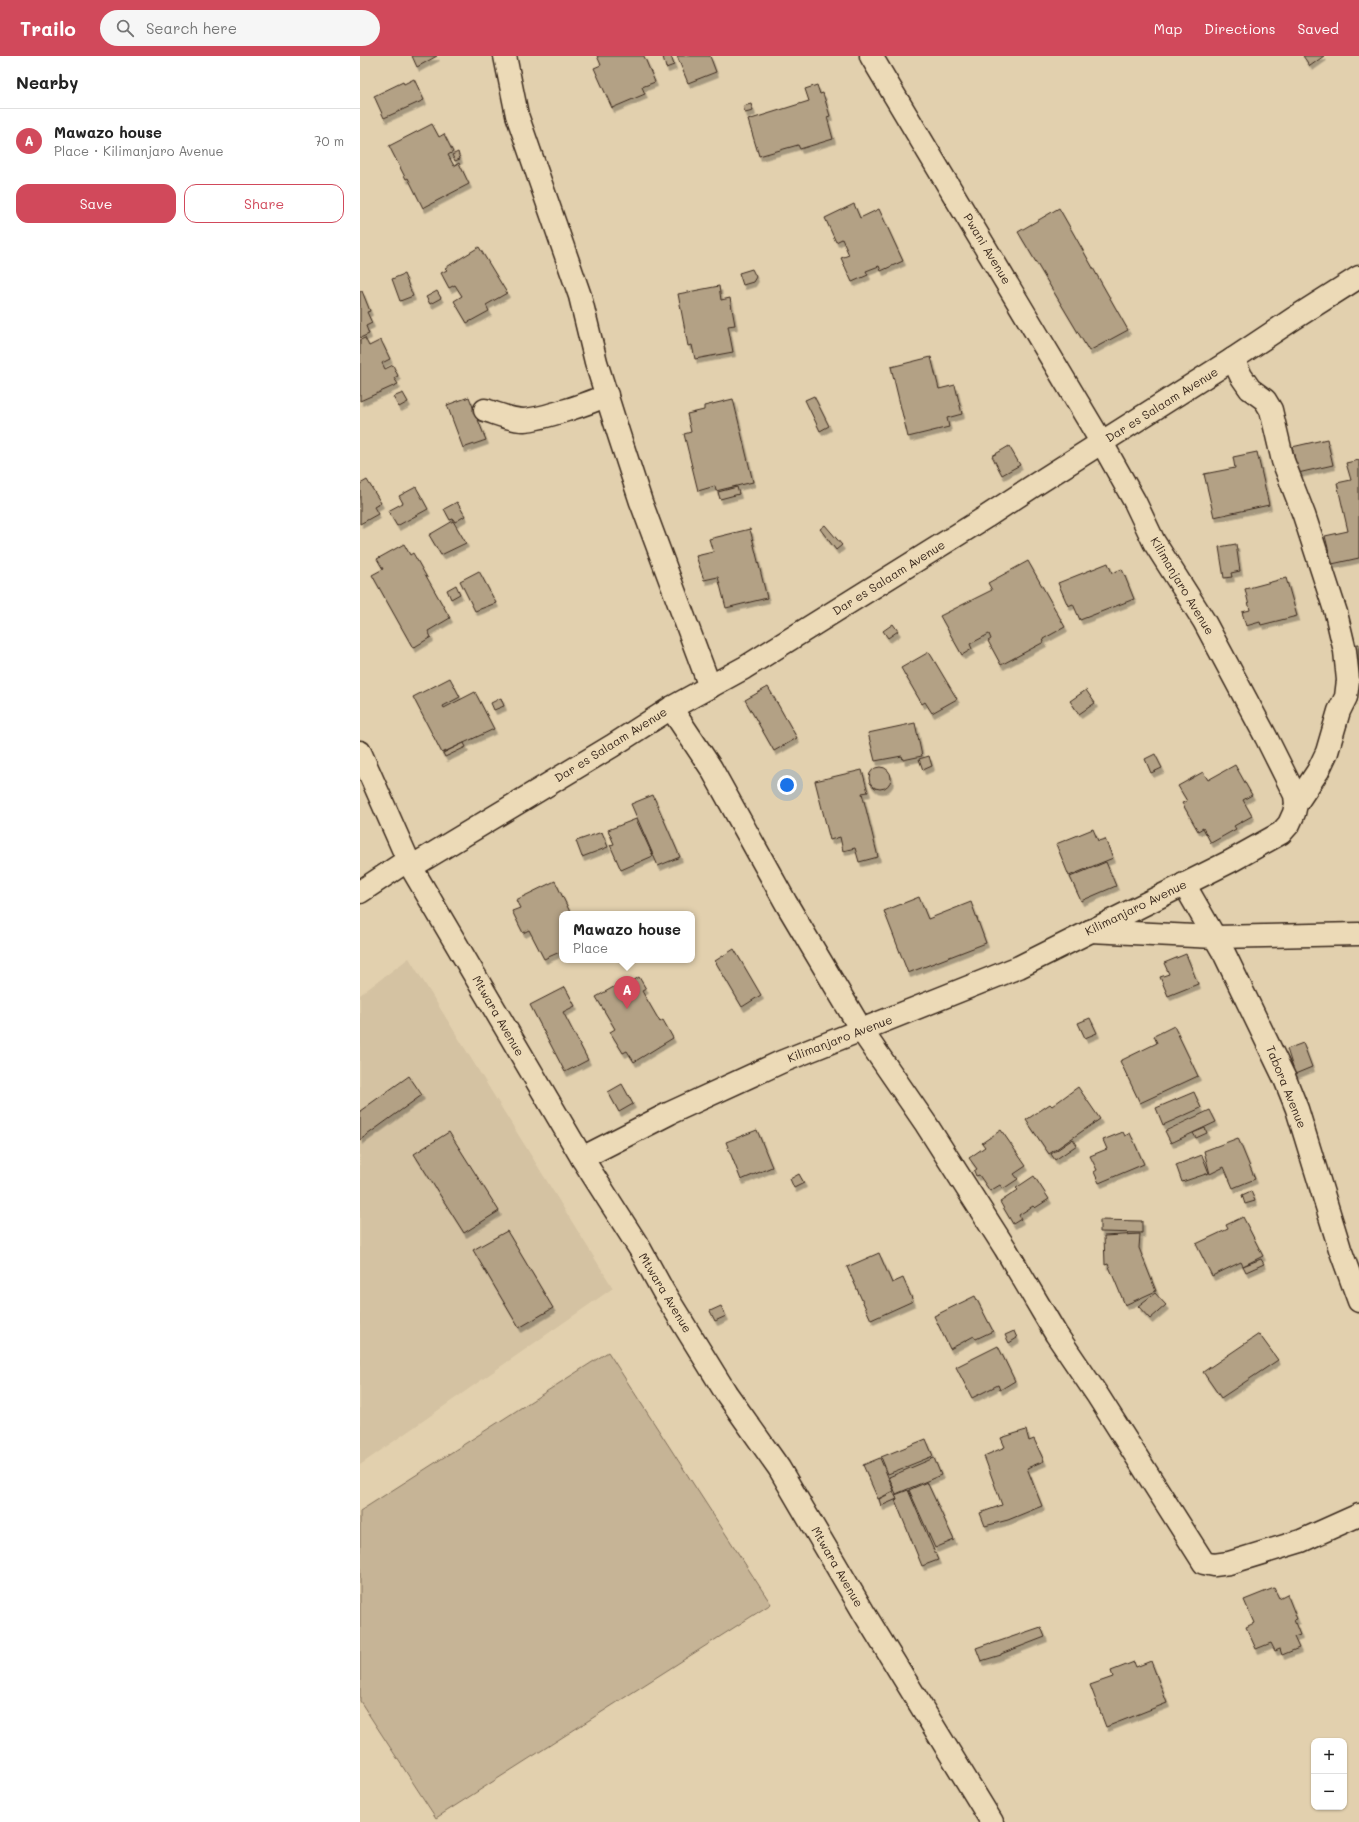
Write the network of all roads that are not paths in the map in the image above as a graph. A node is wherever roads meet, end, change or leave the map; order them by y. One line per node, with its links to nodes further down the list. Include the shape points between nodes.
1 (505, 56): 5 (street, via 517,116 580,296 596,362)
2 (871, 56): 7 (street, Pwani Avenue)
3 (1359, 277): 4 (street, Dar es Salaam Avenue)
4 (1234, 360): 7 (street, Dar es Salaam Avenue); 11 (street, via 1250,389 1265,400 1271,410 1283,461 1304,515 1336,613 1345,651 1348,680 1346,697 1339,711 1327,752)
5 (607, 394): 6 (street, via 595,400 524,420); 8 (street, via 641,502)
6 (485, 410)
7 (1102, 443): 8 (street, Dar es Salaam Avenue); 11 (street, Kilimanjaro Avenue, via 1154,542 1208,628 1295,795)
8 (710, 687): 9 (street, Dar es Salaam Avenue)
9 (671, 708): 12 (street, Dar es Salaam Avenue, via 612,746); 18 (street, via 711,768 786,903)
10 (360, 752): 12 (street, Mtwara Avenue)
11 (1296, 804): 13 (street, Kilimanjaro Avenue, via 1289,824 1281,833)
12 (410, 863): 14 (street, Dar es Salaam Avenue); 19 (street, Mtwara Avenue)
13 (1184, 884): 15 (street, Kilimanjaro Avenue); 17 (street, Tabora Avenue)
14 (360, 892)
15 (1089, 931): 17 (street); 18 (street, Kilimanjaro Avenue, via 1019,967)
16 (1359, 934): 17 (street)
17 (1215, 937): 20 (street, Tabora Avenue, via 1274,1054 1295,1103 1340,1249)
18 (862, 1031): 19 (street, Kilimanjaro Avenue, via 760,1072 670,1113); 21 (street, via 926,1124 1056,1334 1204,1563 1230,1563 1301,1541)
19 (582, 1158): 22 (street, Mtwara Avenue, via 726,1393 779,1468)
20 (1359, 1301)
21 (1359, 1514)
22 (992, 1822)

